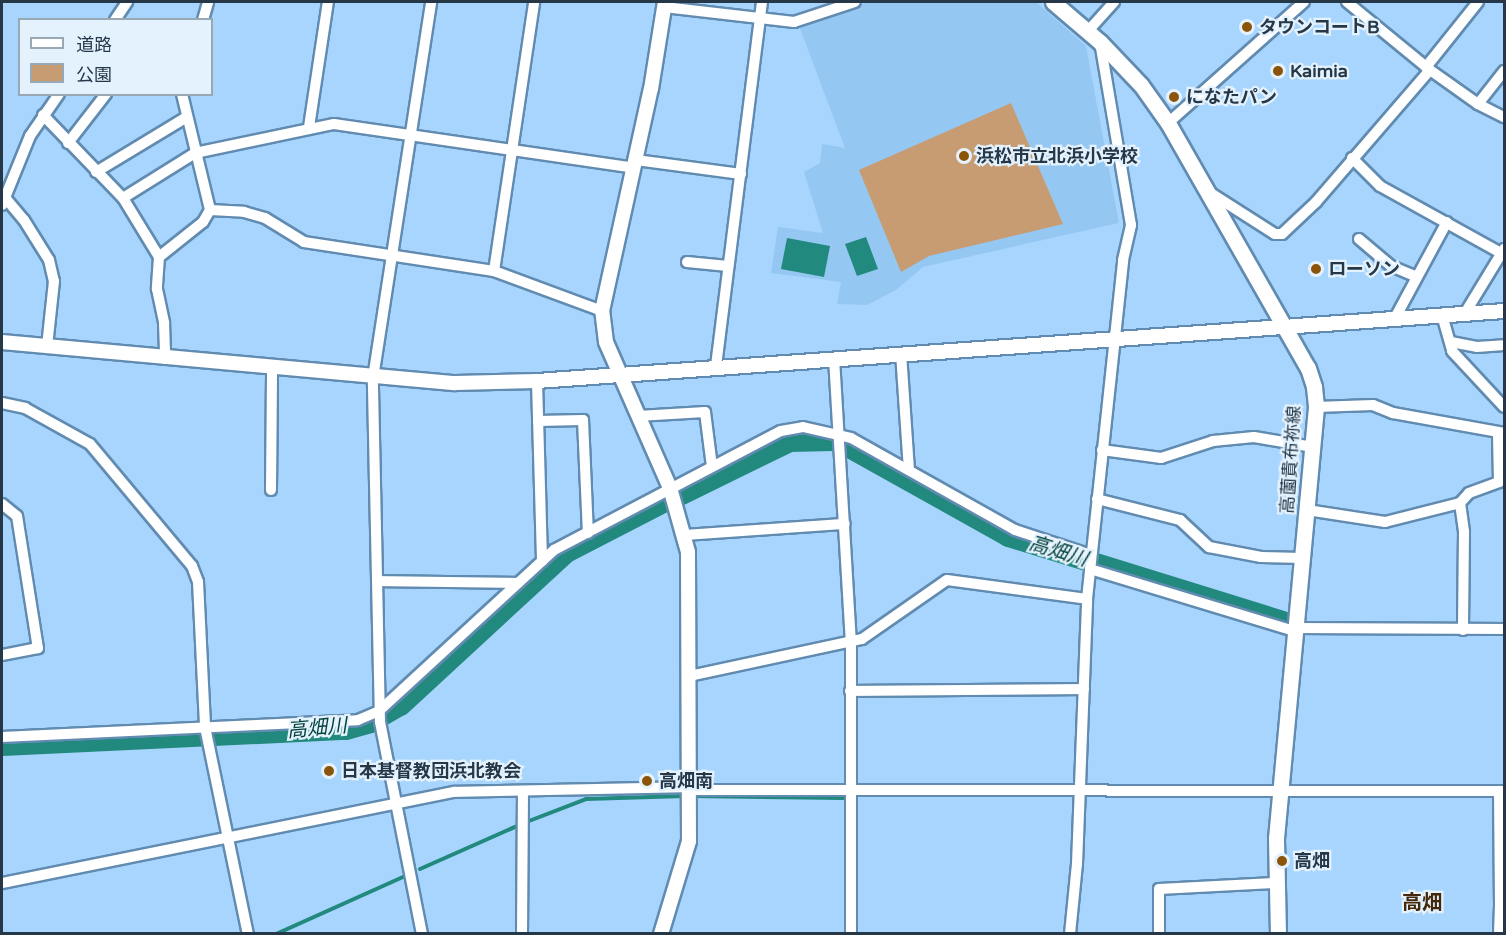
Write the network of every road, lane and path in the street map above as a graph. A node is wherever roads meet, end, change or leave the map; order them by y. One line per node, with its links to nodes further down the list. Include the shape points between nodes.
1 (128, 2): 14 (street)
2 (208, 2): 15 (street)
3 (328, 2): 29 (street)
4 (431, 2): 30 (street)
5 (534, 2): 32 (street)
6 (762, 2): 16 (street)
7 (855, 2): 16 (street, via 794,22)
8 (1053, 2): 17 (main road, 高薗貴布祢線)
9 (1114, 2): 17 (street)
10 (1304, 2): 28 (street)
11 (1347, 2): 19 (street)
12 (1478, 2): 19 (street)
13 (665, 4): 16 (street); 35 (street)
14 (116, 18)
15 (204, 18)
16 (760, 19): 37 (street)
17 (1088, 31): 18 (main road, 高薗貴布祢線)
18 (1100, 42): 28 (main road, 高薗貴布祢線, via 1141,85); 57 (street, via 1131,225 1122,260)
19 (1428, 69): 24 (street); 34 (street)
20 (1504, 71): 24 (street)
21 (57, 96): 25 (street)
22 (104, 96): 31 (street)
23 (182, 96): 27 (street)
24 (1478, 104): 26 (street)
25 (43, 115): 31 (street); 39 (street)
26 (1504, 117)
27 (185, 118): 33 (street); 36 (street)
28 (1168, 123): 38 (main road, 高薗貴布祢線)
29 (309, 127): 30 (street, via 353,124); 33 (street, via 244,145)
30 (411, 133): 32 (street); 45 (street)
31 (68, 143): 36 (street)
32 (512, 148): 35 (street); 49 (street)
33 (195, 153): 40 (street); 41 (street)
34 (1352, 158): 38 (street, via 1316,202 1279,236); 42 (street, via 1380,186)
35 (635, 164): 37 (street); 51 (street)
36 (96, 172): 40 (street)
37 (741, 174): 48 (street)
38 (1209, 191): 56 (main road, 高薗貴布祢線)
39 (3, 198): 61 (street, via 49,260 54,281)
40 (123, 198): 46 (street)
41 (210, 210): 45 (street, via 265,218 304,242); 46 (street, via 203,222)
42 (1447, 222): 44 (street); 50 (street)
43 (1359, 239): 50 (street, via 1391,266)
44 (1503, 251): 53 (street)
45 (391, 254): 49 (street); 68 (street)
46 (159, 257): 64 (street, via 157,289 165,323)
47 (687, 262): 48 (street)
48 (728, 266): 65 (street)
49 (494, 271): 51 (street)
50 (1417, 278): 55 (street)
51 (602, 311): 67 (street, via 606,342)
52 (1504, 311): 53 (street)
53 (1465, 314): 54 (street)
54 (1442, 315): 55 (street); 59 (street)
55 (1395, 318): 56 (street)
56 (1285, 327): 57 (street); 71 (main road, 高薗貴布祢線, via 1308,368)
57 (1115, 339): 62 (street); 78 (street)
58 (2, 342): 61 (street)
59 (1451, 342): 60 (street, via 1477,347); 72 (street, via 1465,368 1493,390)
60 (1504, 345)
61 (47, 346): 64 (street)
62 (901, 353): 63 (street); 80 (street)
63 (834, 358): 65 (street); 75 (street)
64 (165, 359): 66 (street)
65 (716, 366): 67 (street)
66 (272, 369): 68 (street); 82 (street)
67 (619, 373): 69 (street); 73 (street)
68 (373, 378): 69 (street, via 455,384); 93 (street)
69 (537, 381): 74 (street)
70 (2, 403): 105 (street, via 26,408 90,444 192,566 198,582)
71 (1316, 406): 76 (street, via 1373,405 1393,413); 77 (main road, 高薗貴布祢線)
72 (1504, 407)
73 (638, 416): 79 (street, via 705,412); 81 (street)
74 (537, 421): 88 (street, via 583,420); 91 (street)
75 (838, 432): 79 (street, via 803,427 781,431); 80 (street); 87 (street)
76 (1501, 433): 85 (street, via 1499,482 1469,493)
77 (1313, 447): 78 (street, via 1233,437 1161,458); 86 (main road, 高薗貴布祢線)
78 (1102, 450): 83 (street)
79 (712, 466): 81 (street)
80 (909, 470): 92 (street, via 1015,530)
81 (670, 488): 88 (street); 89 (street)
82 (271, 490)
83 (1097, 499): 90 (street, via 1180,520 1209,547 1261,557); 92 (street)
84 (2, 504): 100 (street, via 17,516 38,648)
85 (1460, 504): 86 (street, via 1385,522); 96 (street, via 1464,532)
86 (1307, 510): 90 (main road, 高薗貴布祢線)
87 (845, 524): 89 (street); 99 (street)
88 (588, 533): 91 (street)
89 (686, 535): 101 (street)
90 (1303, 558): 98 (main road, 高薗貴布祢線)
91 (542, 561): 94 (street)
92 (1090, 562): 95 (street); 98 (street)
93 (377, 581): 94 (street); 104 (street)
94 (518, 583): 104 (street)
95 (1087, 599): 99 (street, via 947,580 876,631); 102 (street)
96 (1463, 626): 97 (street); 98 (street)
97 (1504, 629)
98 (1297, 630): 112 (main road, 高薗貴布祢線)
99 (851, 640): 101 (street); 103 (street)
100 (2, 655)
101 (689, 676): 110 (street)
102 (1084, 689): 103 (street); 108 (street)
103 (850, 691): 111 (street)
104 (379, 715): 105 (street); 113 (street)
105 (206, 733): 106 (street); 114 (street)
106 (2, 737)
107 (524, 791): 110 (street); 113 (street, via 478,790); 120 (street)
108 (1080, 791): 111 (street); 112 (street); 123 (street)
109 (1502, 791): 112 (street); 117 (street)
110 (690, 792): 111 (street); 121 (street, via 685,863)
111 (851, 792): 122 (street)
112 (1280, 792): 116 (main road, 高薗貴布祢線)
113 (395, 802): 114 (street); 119 (street)
114 (226, 836): 115 (street); 118 (street)
115 (2, 883)
116 (1274, 883): 124 (street, via 1159,889); 125 (main road, 高薗貴布祢線)
117 (1502, 904): 126 (street)
118 (248, 933)
119 (422, 933)
120 (522, 933)
121 (661, 933)
122 (851, 933)
123 (1070, 933)
124 (1159, 933)
125 (1278, 933)
126 (1499, 933)

